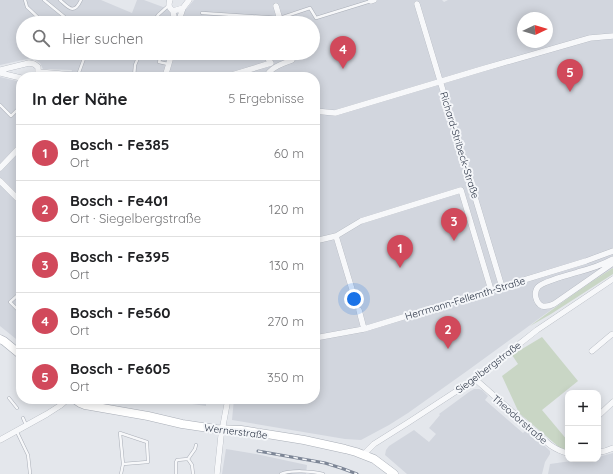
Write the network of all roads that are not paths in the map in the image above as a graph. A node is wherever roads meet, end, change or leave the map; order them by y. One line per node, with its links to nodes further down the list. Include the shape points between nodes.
1 (25, 0): 13 (lane, via 27,7)
2 (44, 0): 14 (lane)
3 (60, 0): 4 (lane, via 74,9)
4 (81, 0)
5 (189, 0): 10 (street)
6 (373, 0): 22 (lane)
7 (169, 3): 11 (street); 15 (lane)
8 (417, 4): 40 (street, Richard-Stribeck-Straße)
9 (276, 6): 19 (street)
10 (183, 8): 11 (street); 17 (street)
11 (172, 11): 16 (street)
12 (202, 13): 18 (lane)
13 (37, 16)
14 (63, 16)
15 (157, 16)
16 (174, 16)
17 (179, 16)
18 (235, 16)
19 (279, 16)
20 (290, 16): 21 (lane, via 310,8)
21 (315, 16)
22 (320, 17)
23 (613, 36): 40 (street, via 590,38)
24 (83, 60): 33 (lane)
25 (138, 60): 34 (lane)
26 (160, 60): 30 (lane, via 159,62)
27 (170, 60): 30 (street)
28 (269, 60): 36 (street, via 271,63)
29 (292, 60): 37 (street)
30 (169, 64): 35 (street)
31 (0, 70): 32 (street, via 29,62 38,67)
32 (38, 72)
33 (79, 72)
34 (135, 72)
35 (166, 72)
36 (241, 72)
37 (268, 72)
38 (0, 73): 39 (street)
39 (16, 77)
40 (441, 81): 43 (street, via 335,114); 55 (street, Richard-Stribeck-Straße)
41 (0, 105): 42 (lane, via 11,116)
42 (16, 111)
43 (320, 112)
44 (16, 151): 45 (street)
45 (0, 168)
46 (0, 181): 47 (street)
47 (16, 197)
48 (336, 236): 49 (street); 56 (street, via 360,221 460,190); 59 (street)
49 (320, 240)
50 (613, 251): 55 (street, Herrmann-Fellemth-Straße)
51 (613, 261): 52 (street); 54 (street)
52 (579, 272): 54 (street, via 586,276); 54 (street, via 536,288 537,301 547,307)
53 (613, 279): 65 (street, Siegelbergstraße, via 537,330)
54 (583, 284)
55 (502, 287): 56 (street, Herrmann-Fellemth-Straße)
56 (491, 290): 59 (street, Herrmann-Fellemth-Straße)
57 (16, 297): 58 (lane, via 10,302)
58 (16, 308)
59 (364, 328): 61 (street, Herrmann-Fellemth-Straße)
60 (613, 334): 64 (street)
61 (320, 337)
62 (1, 338): 63 (main road)
63 (16, 351)
64 (592, 351)
65 (475, 379): 80 (street, Theodorstraße, via 550,445); 82 (street, Siegelbergstraße, via 374,444)
66 (9, 398): 71 (lane)
67 (613, 402): 72 (street)
68 (62, 404): 74 (street)
69 (83, 404): 75 (main road, Wernerstraße)
70 (227, 404): 75 (street)
71 (17, 408)
72 (601, 413)
73 (23, 418): 74 (lane)
74 (27, 426): 76 (street)
75 (222, 429): 82 (main road, Wernerstraße, via 304,440); 89 (street)
76 (16, 431): 77 (street); 85 (lane, via 28,455)
77 (0, 440)
78 (196, 445): 83 (lane)
79 (613, 448): 81 (street)
80 (565, 452)
81 (601, 452)
82 (363, 455): 92 (main road, Wernerstraße, via 374,459)
83 (188, 459): 87 (lane, via 177,460); 88 (lane)
84 (123, 464): 84 (lane, via 120,433 147,442 148,462); 86 (lane)
85 (30, 473)
86 (121, 474)
87 (176, 474)
88 (193, 474)
89 (217, 474)
90 (281, 474): 91 (lane)
91 (323, 474)
92 (394, 474)

